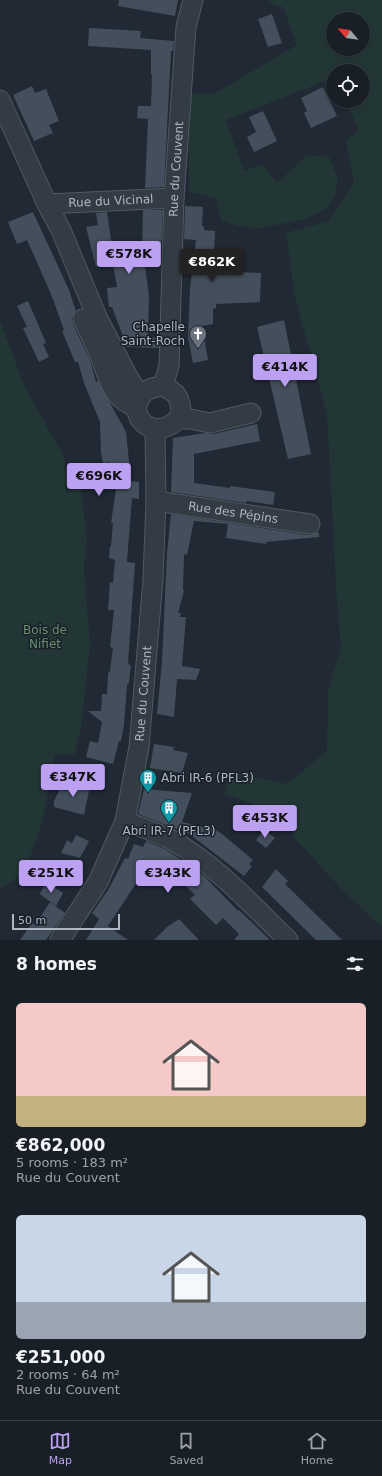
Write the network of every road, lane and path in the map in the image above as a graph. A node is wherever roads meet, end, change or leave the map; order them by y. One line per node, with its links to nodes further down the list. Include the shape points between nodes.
1 (193, 0): 3 (street, Rue du Couvent, via 186,27)
2 (0, 100): 4 (street)
3 (174, 198): 4 (street, Rue du Vicinal); 6 (street, Rue du Couvent, via 169,366)
4 (47, 204): 7 (street)
5 (83, 319): 7 (street, via 108,379 120,398 127,404)
6 (163, 386): 7 (street, via 153,387 145,392); 9 (street, via 175,393 181,406)
7 (138, 402): 10 (street, via 140,419)
8 (251, 413): 9 (street, via 210,423)
9 (178, 419): 10 (street, via 168,428)
10 (155, 429): 11 (street, Rue du Couvent)
11 (156, 501): 12 (street, Rue des Pépins); 13 (street, Rue du Couvent, via 153,579 140,747)
12 (310, 524)
13 (124, 821): 14 (street, Rue du Couvent, via 98,882); 15 (street, via 170,839 196,856)
14 (60, 940)
15 (288, 940)

